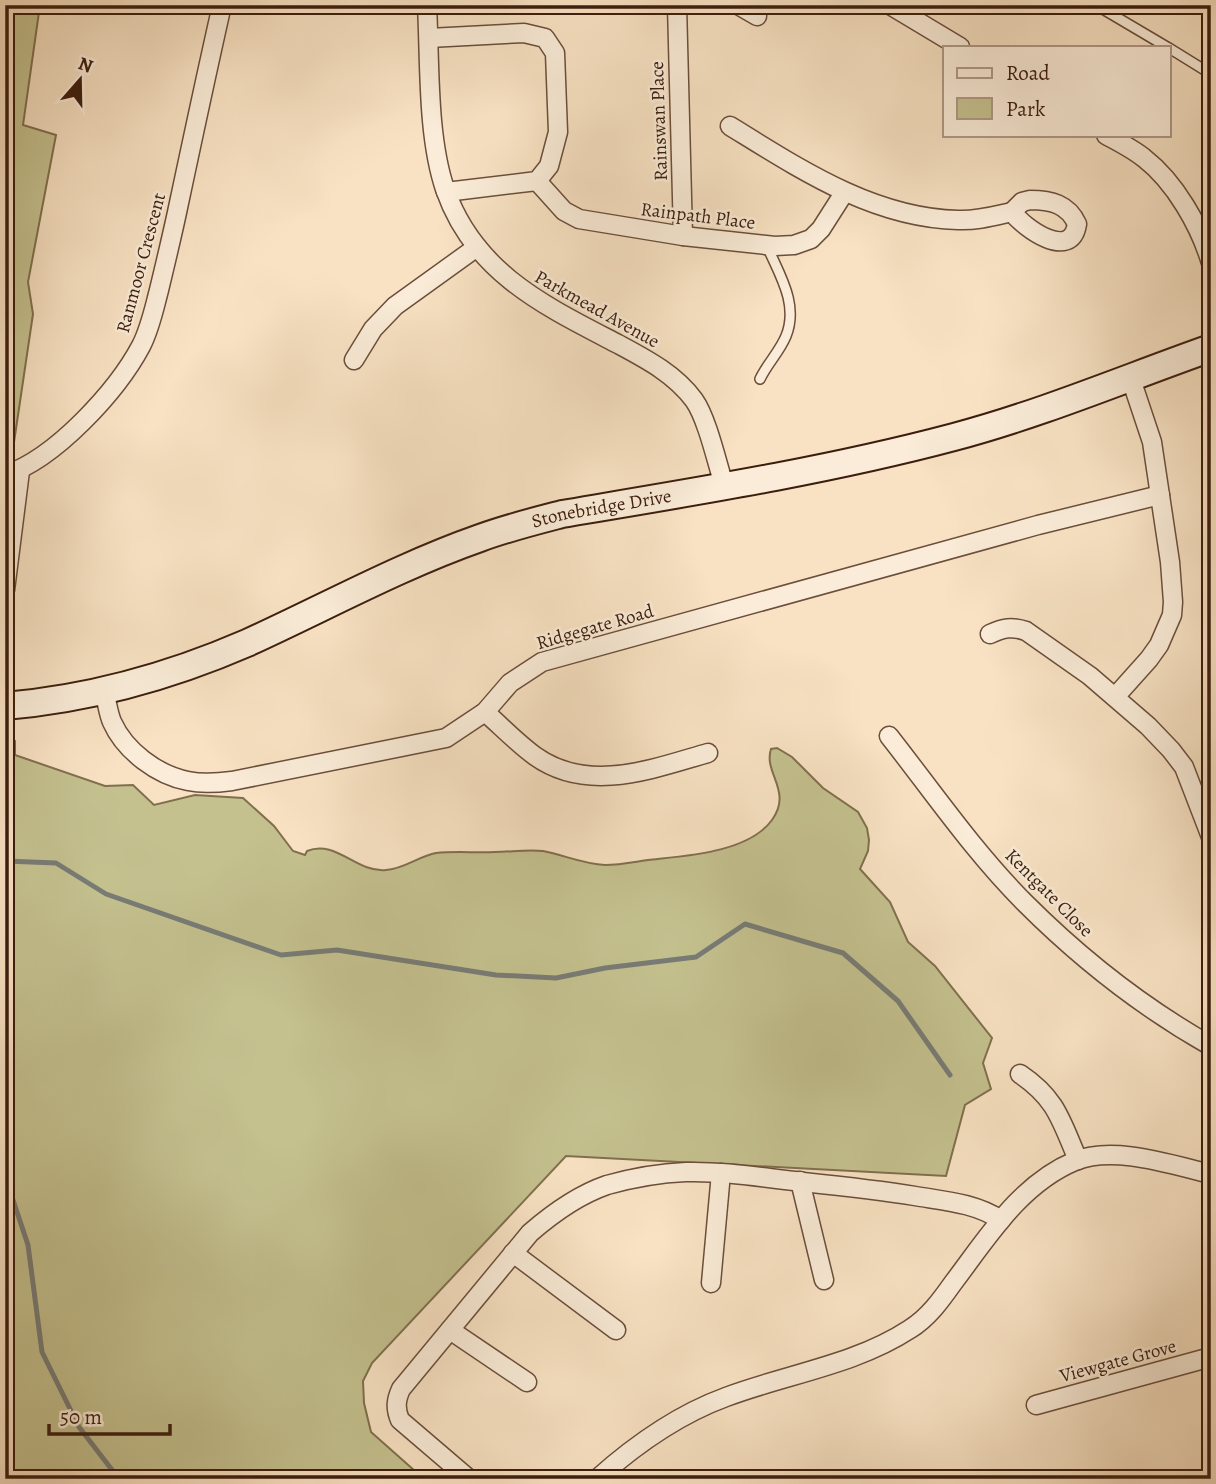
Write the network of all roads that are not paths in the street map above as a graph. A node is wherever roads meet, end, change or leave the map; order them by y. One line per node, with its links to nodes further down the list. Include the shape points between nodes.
1 (222, 5): 27 (street, Ranmoor Crescent, via 172,239 142,344 121,379 90,414 58,443)
2 (427, 5): 8 (street, Parkmead Avenue)
3 (677, 5): 19 (street, Rainswan Place)
4 (738, 5): 7 (street)
5 (890, 5): 9 (street)
6 (1096, 5): 10 (lane)
7 (757, 16)
8 (429, 38): 15 (street, via 524,33 550,42 555,53 558,132 549,166); 16 (street, Parkmead Avenue, via 436,148)
9 (958, 46)
10 (1165, 46)
11 (1170, 49): 12 (lane)
12 (1211, 74)
13 (730, 126): 17 (street)
14 (1108, 136): 22 (street, via 1144,157 1161,174 1202,234)
15 (537, 181): 16 (street); 19 (street, Rainpath Place, via 564,211 579,219)
16 (446, 192): 21 (street, Parkmead Avenue)
17 (845, 193): 18 (street, via 937,219 979,219); 20 (street, Rainpath Place, via 811,239)
18 (1012, 212)
19 (683, 236): 20 (street, Rainpath Place)
20 (767, 246): 26 (lane, via 791,308 786,336)
21 (477, 247): 24 (street, via 384,315); 28 (street, Parkmead Avenue, via 522,291 652,363 680,384 696,402)
22 (1211, 263)
23 (1211, 348): 25 (street, Stonebridge Drive)
24 (354, 360)
25 (1130, 376): 28 (street, Stonebridge Drive, via 956,437); 29 (street, via 1152,442)
26 (760, 379)
27 (12, 473): 30 (street)
28 (724, 485): 32 (street, Stonebridge Drive, via 562,514 480,538 233,649)
29 (1160, 495): 33 (street, via 1173,586 1171,615 1159,645); 35 (street, Ridgegate Road, via 542,662 510,682)
30 (5, 590)
31 (990, 634): 33 (street, via 1014,627 1026,631)
32 (104, 691): 34 (street, Stonebridge Drive); 35 (street, Ridgegate Road, via 113,723 146,763 187,781 208,783 446,738)
33 (1115, 697): 38 (street, via 1179,759)
34 (5, 706)
35 (485, 712): 37 (street, via 535,756 583,774 623,775)
36 (889, 736): 39 (street, Kentgate Close, via 1023,901 1119,986)
37 (708, 753)
38 (1211, 837)
39 (1211, 1046)
40 (1020, 1074): 41 (street, via 1049,1098)
41 (1078, 1160): 43 (street, via 1102,1155 1137,1158); 45 (street, via 1025,1192)
42 (721, 1173): 44 (street); 46 (street, via 685,1172 606,1186 549,1216); 48 (street)
43 (1211, 1174)
44 (800, 1181): 45 (street, via 968,1205); 47 (street)
45 (1001, 1220): 55 (street, via 936,1307 913,1328 854,1355 696,1409 656,1431)
46 (513, 1254): 49 (street); 50 (street)
47 (824, 1280)
48 (711, 1283)
49 (450, 1330): 52 (street); 54 (street, via 401,1389 396,1410 408,1428)
50 (616, 1330)
51 (1211, 1357): 53 (street, Viewgate Grove)
52 (527, 1382)
53 (1037, 1405)
54 (469, 1479)
55 (597, 1479)

